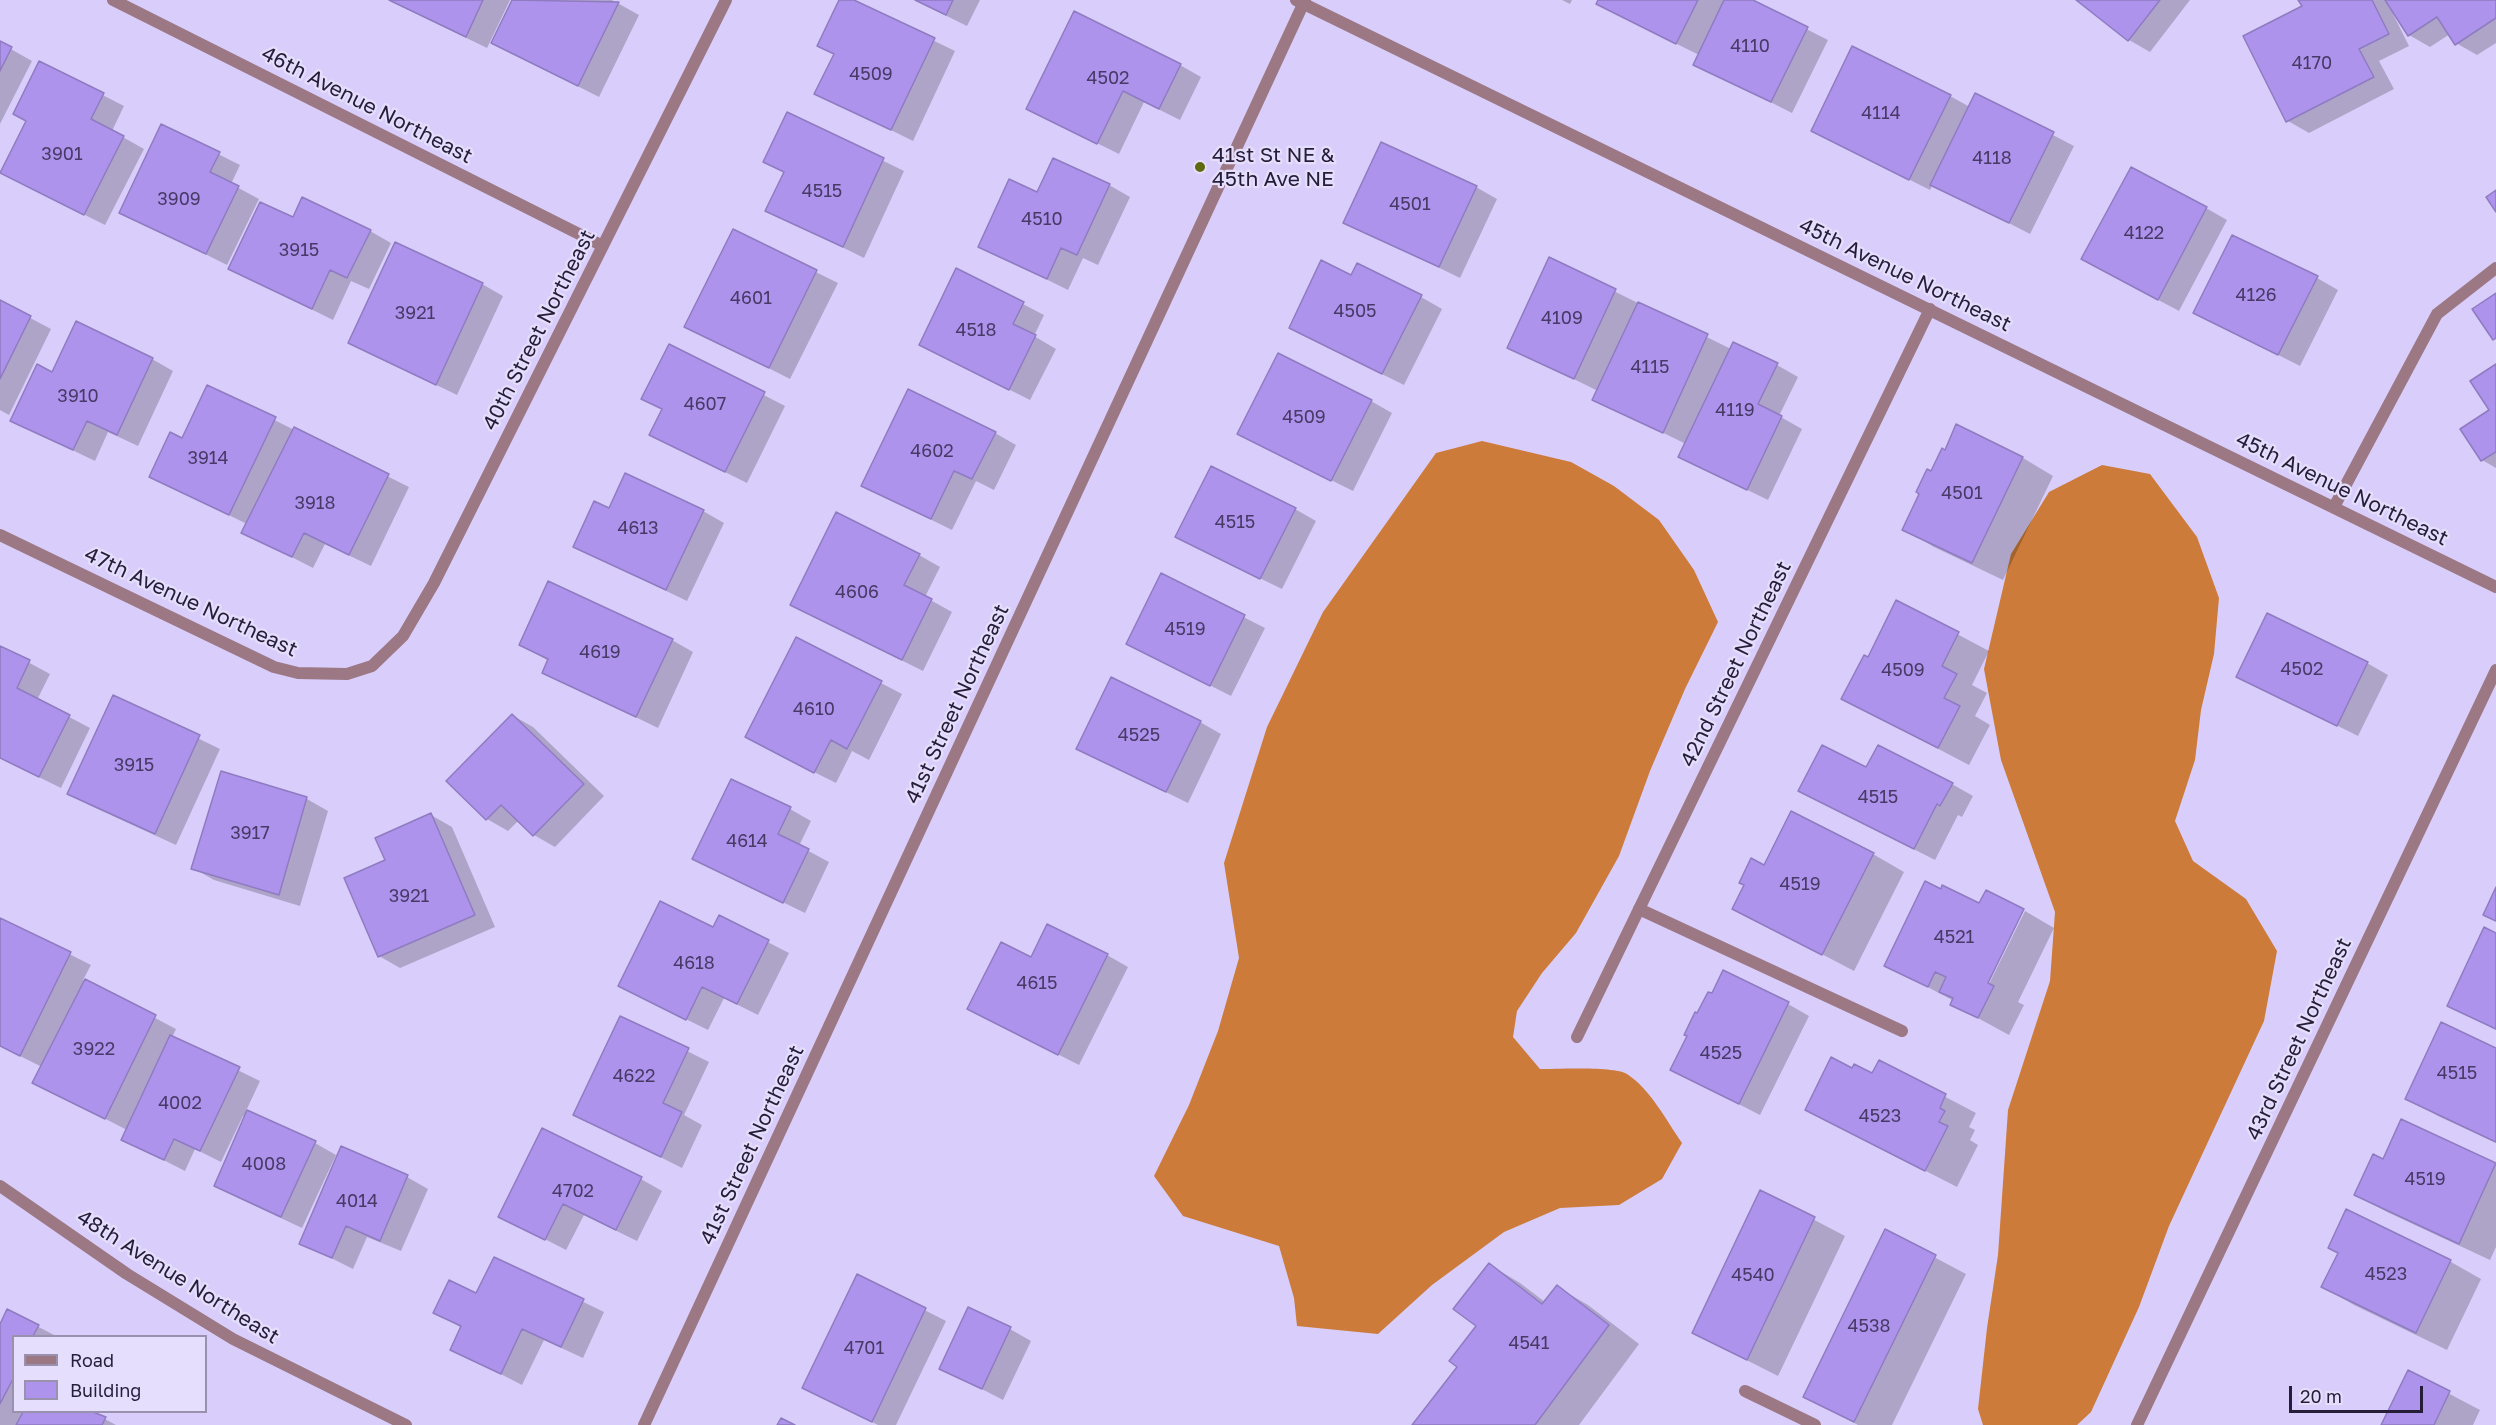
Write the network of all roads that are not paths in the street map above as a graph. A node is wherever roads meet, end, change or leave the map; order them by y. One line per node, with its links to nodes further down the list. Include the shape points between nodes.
1 (113, 0): 4 (street, 46th Avenue Northeast)
2 (726, 0): 4 (street, 40th Street Northeast)
3 (1301, 1): 6 (street, 45th Avenue Northeast); 18 (street, 41st Street Northeast)
4 (603, 246): 10 (street, 40th Street Northeast, via 434,583 403,636)
5 (2496, 268): 7 (street, via 2437,314)
6 (1930, 309): 7 (street, 45th Avenue Northeast); 12 (street, 42nd Street Northeast)
7 (2334, 507): 9 (street, 45th Avenue Northeast)
8 (0, 535): 10 (street, 47th Avenue Northeast, via 274,666 298,673 347,674)
9 (2496, 587)
10 (372, 666)
11 (2496, 670): 20 (street, 43rd Street Northeast)
12 (1639, 909): 13 (street); 14 (street, 42nd Street Northeast)
13 (1902, 1031)
14 (1577, 1037)
15 (0, 1186): 17 (street, 48th Avenue Northeast, via 127,1274 233,1339)
16 (1745, 1391): 19 (street)
17 (406, 1425)
18 (644, 1425)
19 (1815, 1425)
20 (2137, 1425)

